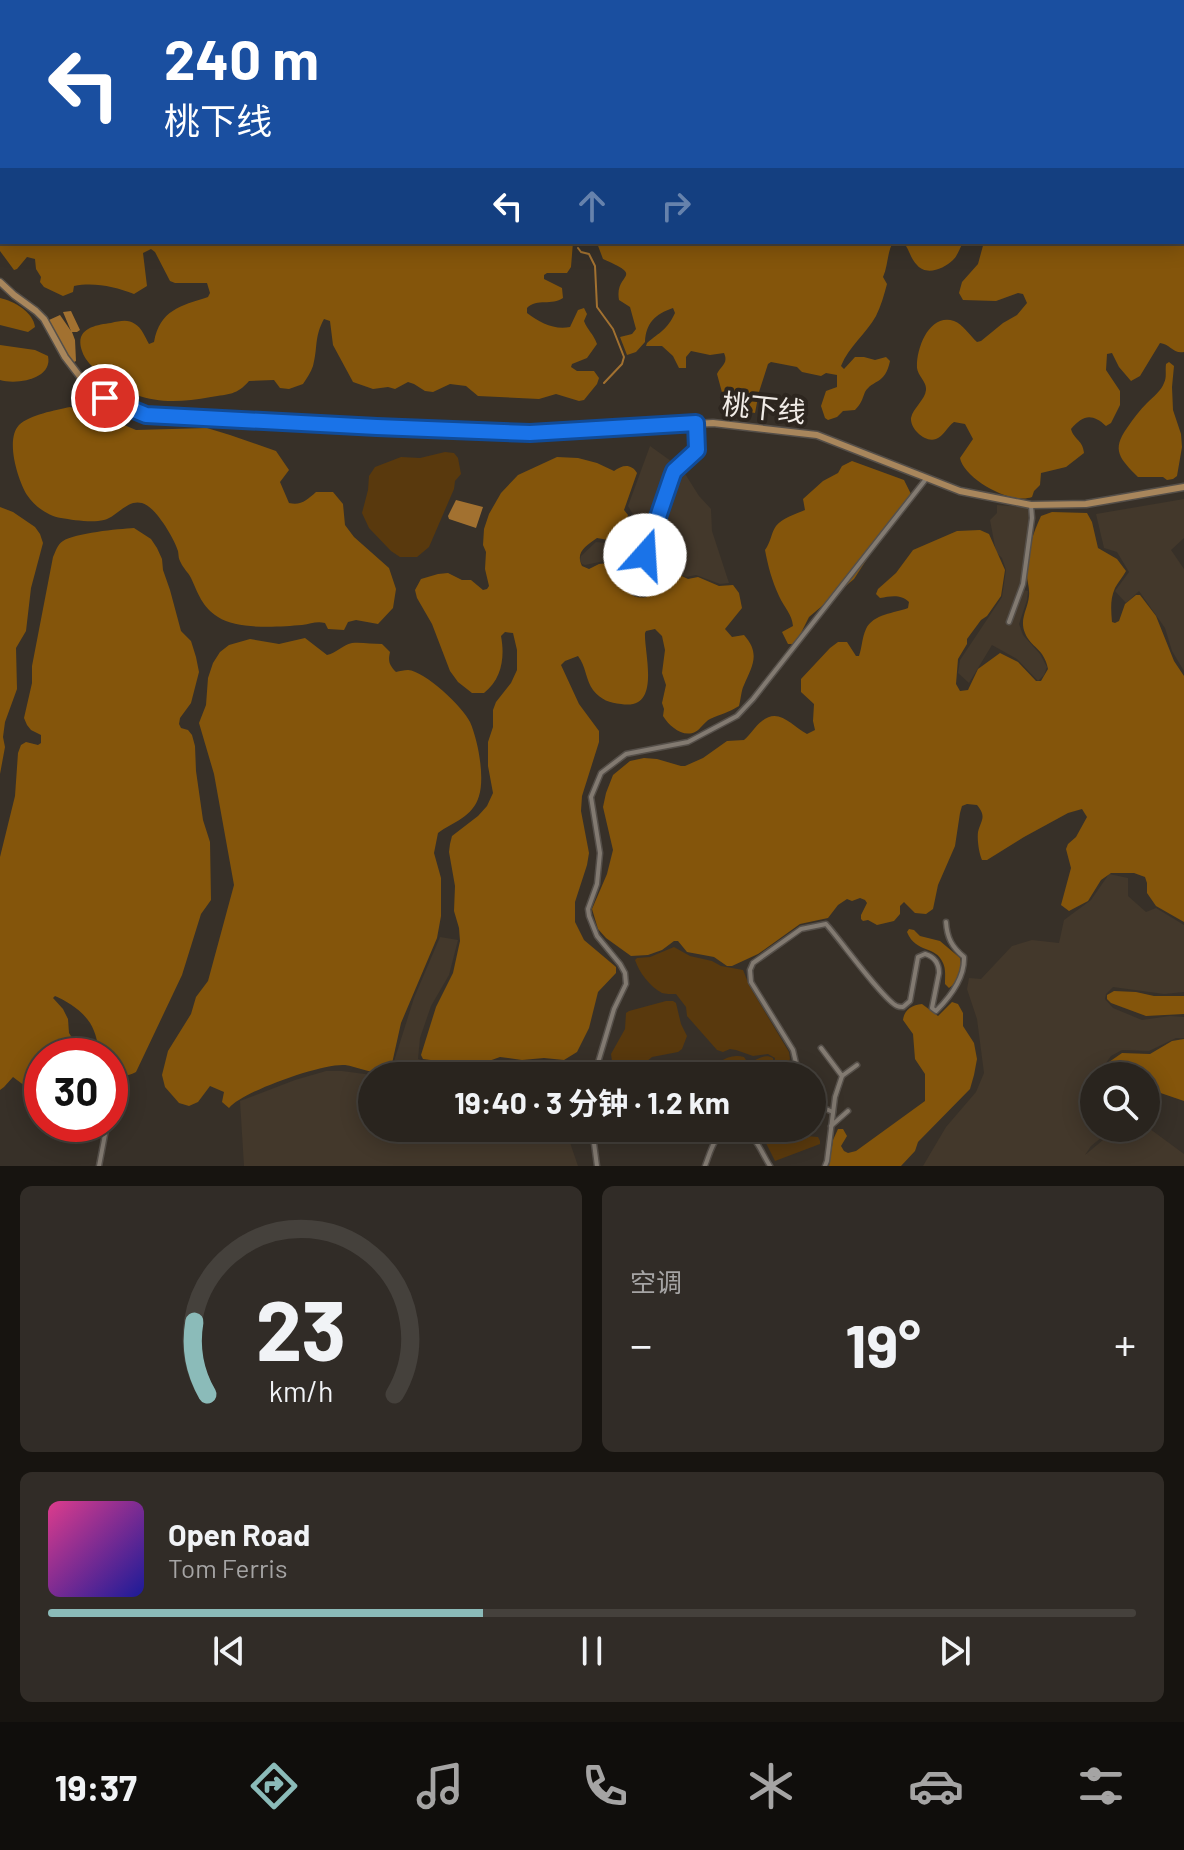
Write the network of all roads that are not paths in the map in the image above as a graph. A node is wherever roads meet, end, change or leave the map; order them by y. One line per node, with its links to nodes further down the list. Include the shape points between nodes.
1 (0, 282): 2 (main road, 桃下线, via 44,319 81,378 105,398 146,415 530,433)
2 (696, 423): 3 (main road, 桃下线, via 817,435); 6 (street, via 697,450 674,471)
3 (926, 479): 5 (main road, 桃下线, via 973,495); 10 (street, via 737,716 688,742 626,754 601,773 591,797 600,853 588,909 597,936 620,964 626,984)
4 (1184, 487): 5 (main road, 桃下线, via 1086,504)
5 (1031, 505): 7 (street, via 1023,584)
6 (645, 555)
7 (1009, 622)
8 (946, 922): 11 (street, via 947,936 965,963 955,989 936,1011 935,959 918,957 910,1001 899,1007 826,924 801,929 753,963 751,982)
9 (821, 1048): 13 (street)
10 (598, 1062)
11 (796, 1062)
12 (857, 1065): 13 (street)
13 (842, 1076): 16 (street)
14 (826, 1109): 16 (street)
15 (848, 1111): 17 (street)
16 (833, 1112): 17 (street)
17 (831, 1126): 24 (street)
18 (104, 1142): 20 (street)
19 (594, 1142): 21 (street)
20 (99, 1166)
21 (597, 1166)
22 (705, 1166): 23 (street, via 715,1140 728,1130 751,1137)
23 (770, 1166)
24 (825, 1166)

